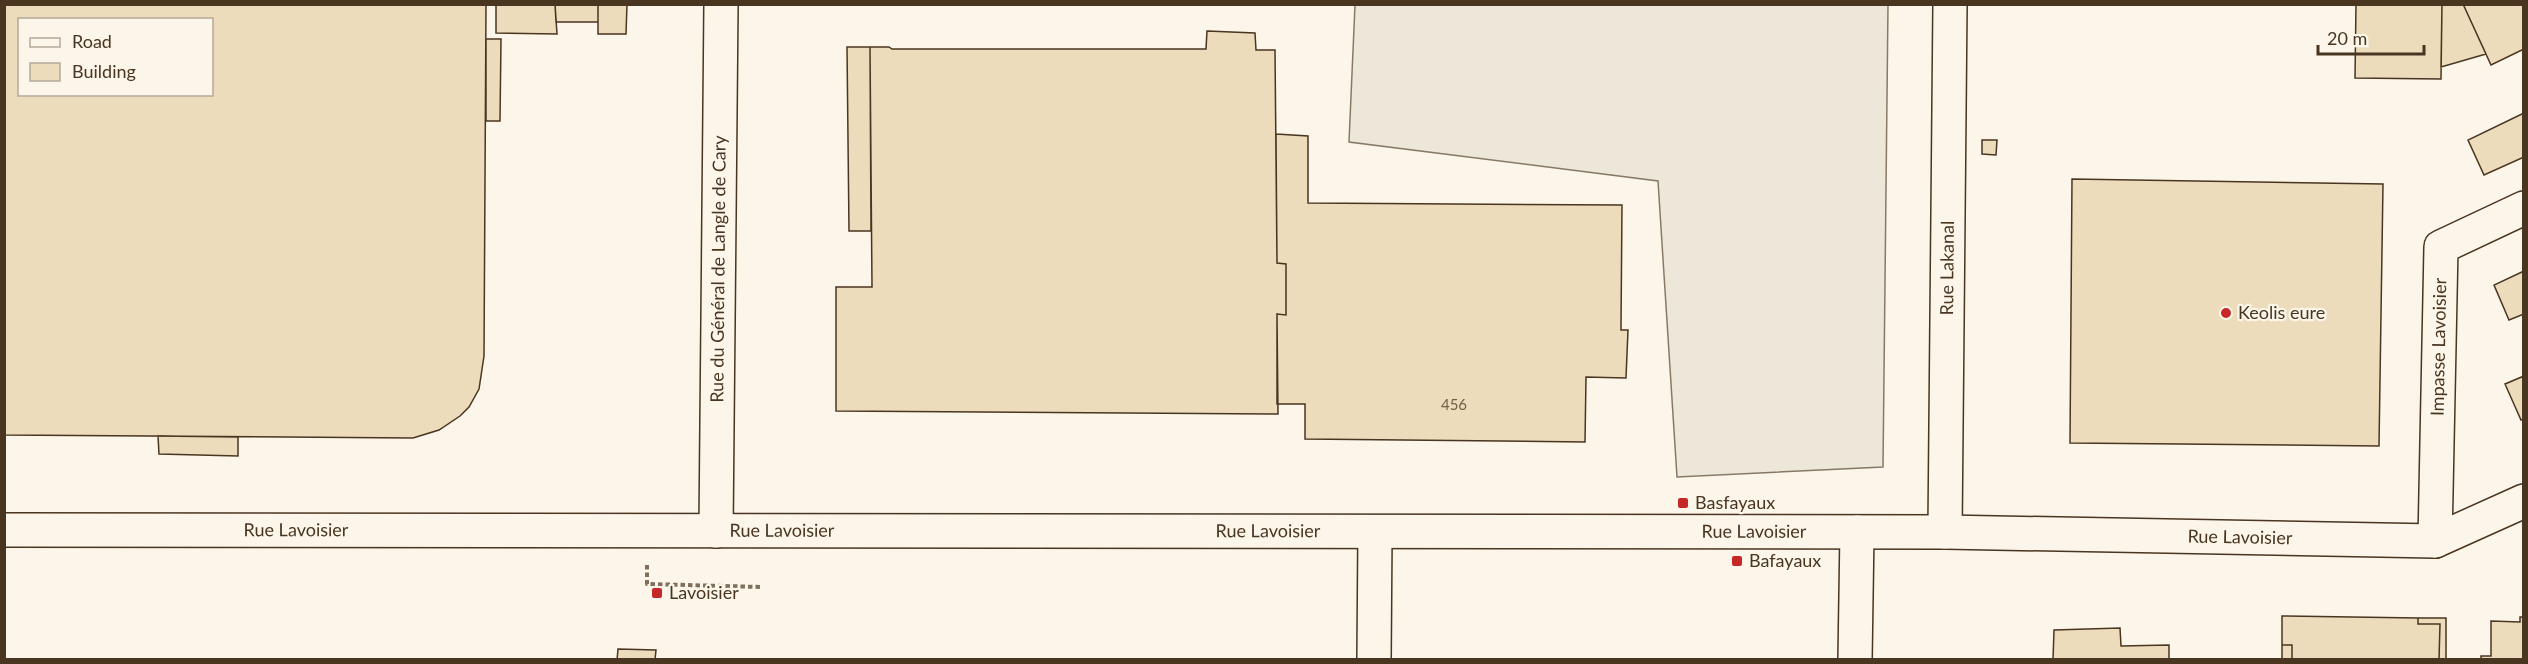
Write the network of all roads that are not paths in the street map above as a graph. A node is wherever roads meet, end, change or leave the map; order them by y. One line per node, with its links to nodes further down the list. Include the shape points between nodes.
1 (721, 4): 6 (street, Rue du Général de Langle de Cary)
2 (1950, 4): 9 (street, Rue Lakanal)
3 (2523, 208): 10 (street, Impasse Lavoisier, via 2441,247)
4 (2523, 501): 10 (street, Rue Lavoisier)
5 (4, 530): 6 (street, Rue Lavoisier)
6 (716, 531): 7 (street, Rue Lavoisier)
7 (1375, 532): 8 (street, Rue Lavoisier); 11 (street)
8 (1857, 532): 9 (street, Rue Lavoisier); 12 (street)
9 (1945, 532): 10 (street, Rue Lavoisier)
10 (2435, 541)
11 (1374, 660)
12 (1855, 660)

